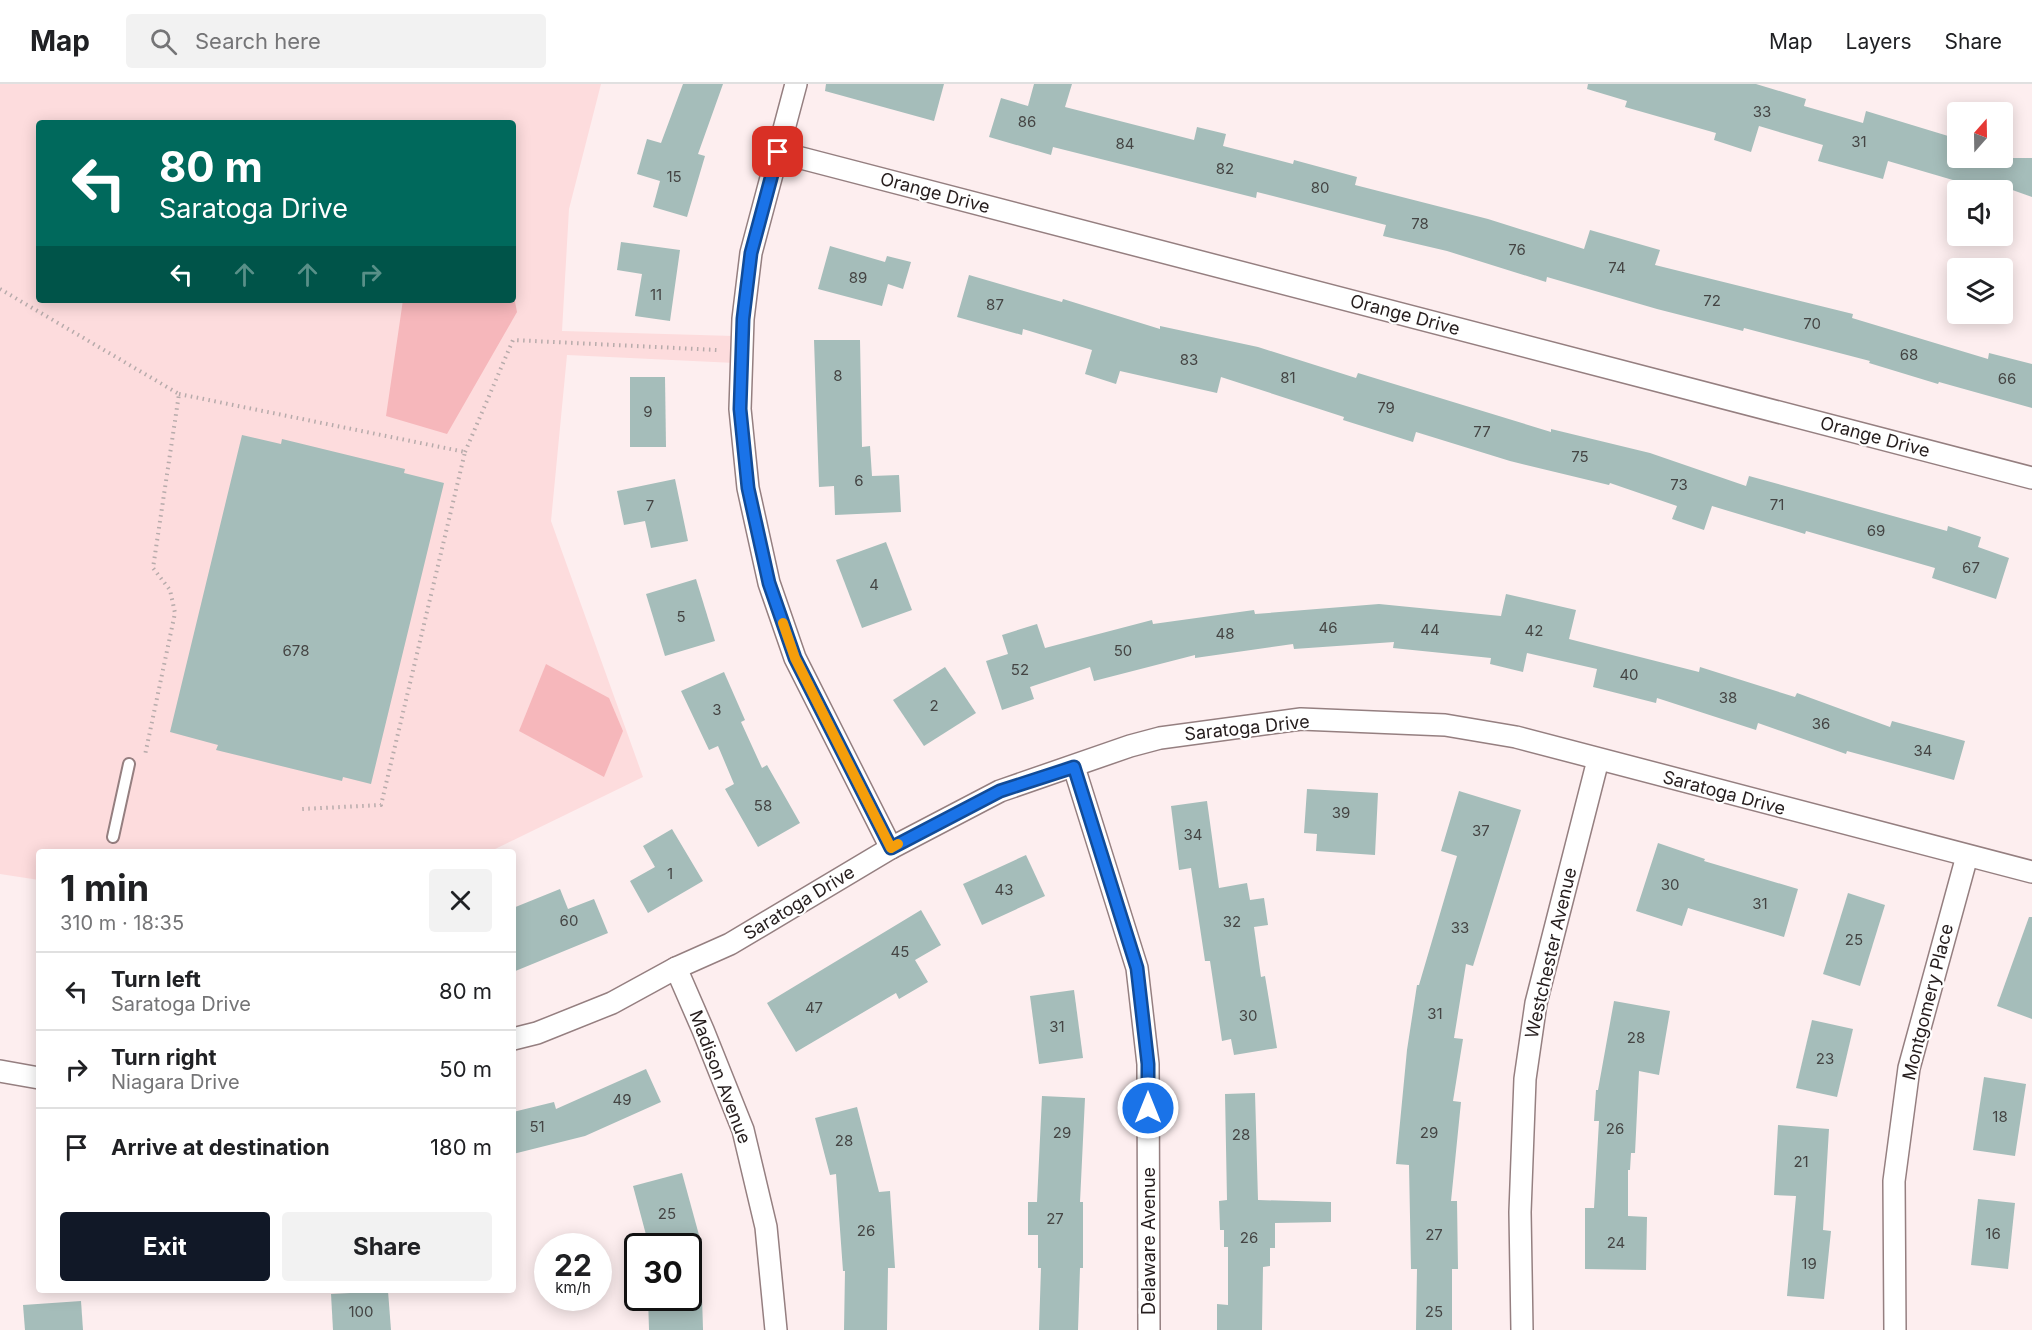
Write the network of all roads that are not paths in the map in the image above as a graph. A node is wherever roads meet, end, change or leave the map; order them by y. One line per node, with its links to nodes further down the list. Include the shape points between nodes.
1 (796, 84): 2 (street)
2 (778, 152): 3 (street, Orange Drive); 8 (street, via 751,253 743,319 740,409 748,488 769,583 795,658)
3 (2032, 478)
4 (1598, 760): 6 (street, Saratoga Drive, via 1516,737 1445,726 1301,719 1160,738); 9 (street, Saratoga Drive); 17 (street, Westchester Avenue, via 1536,1003 1525,1079)
5 (129, 764): 7 (lane)
6 (1074, 767): 8 (street, Saratoga Drive, via 1000,791); 16 (street, Delaware Avenue, via 1137,968 1148,1064)
7 (113, 837)
8 (891, 848): 11 (street, Saratoga Drive, via 730,944)
9 (1967, 856): 10 (street, Saratoga Drive); 18 (street, Montgomery Place, via 1909,1068 1894,1181)
10 (2032, 872)
11 (676, 968): 12 (street, Saratoga Drive, via 612,1003); 15 (street, Madison Avenue, via 743,1130 766,1227)
12 (516, 1038)
13 (0, 1071): 14 (street)
14 (36, 1077)
15 (776, 1330)
16 (1149, 1330)
17 (1522, 1330)
18 (1895, 1330)

